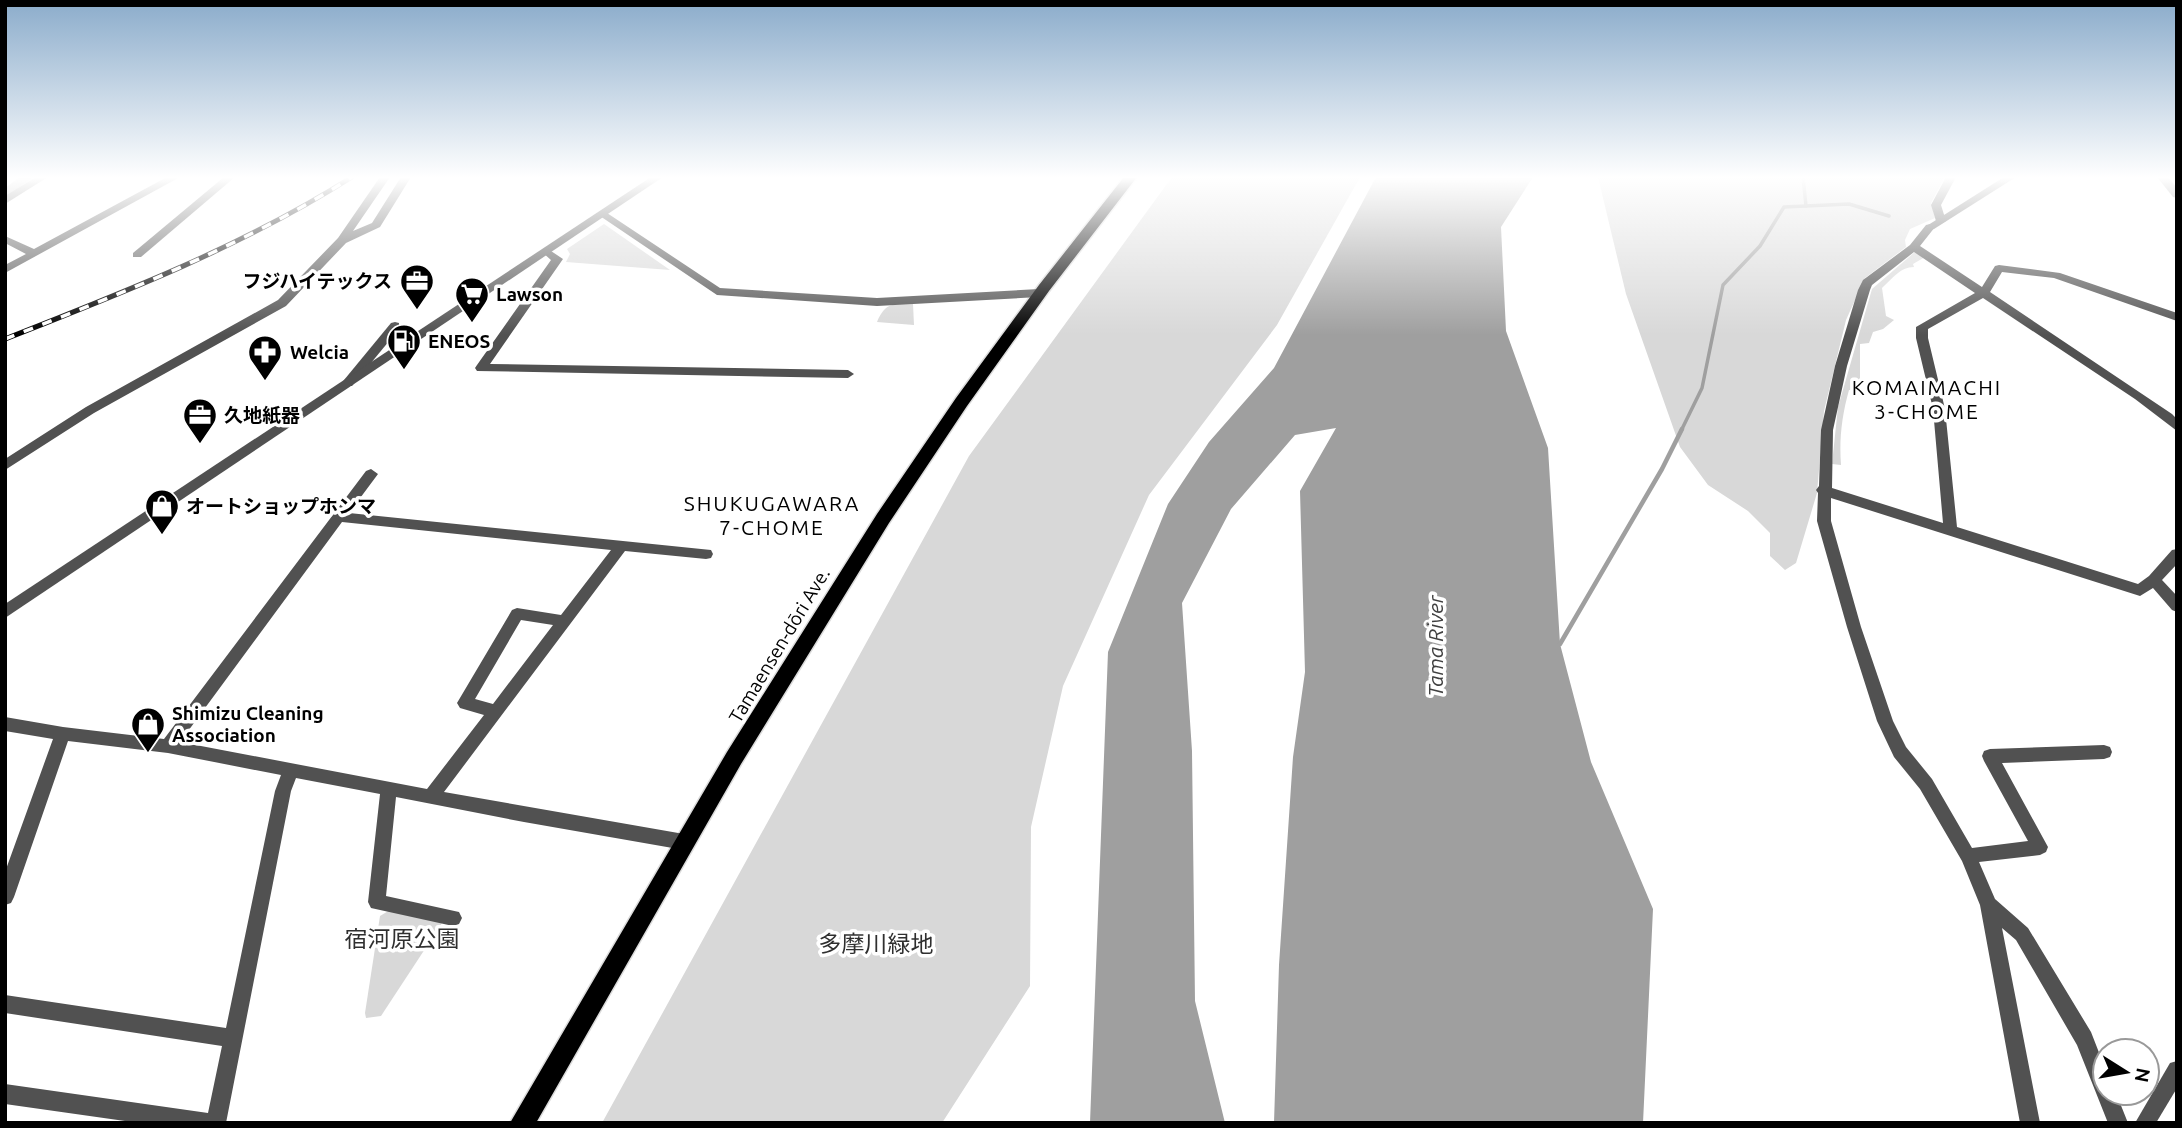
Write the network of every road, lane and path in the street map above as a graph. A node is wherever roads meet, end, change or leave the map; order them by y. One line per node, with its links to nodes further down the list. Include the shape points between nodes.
1 (79, 230): 13 (street)
2 (167, 230): 14 (street)
3 (349, 230): 10 (street)
4 (365, 230): 10 (street)
5 (580, 230): 12 (street)
6 (627, 230): 16 (street, via 717,291 877,302)
7 (1089, 230): 16 (main road, Tamaensen-dōri Ave.)
8 (1928, 230): 11 (street)
9 (5, 239): 13 (street)
10 (342, 240): 23 (street, via 282,303 90,410)
11 (1914, 247): 17 (street); 25 (street, via 1864,290 1827,430)
12 (548, 251): 20 (street, via 557,259 481,368); 21 (street)
13 (35, 254): 15 (street)
14 (137, 255)
15 (5, 270)
16 (1039, 293): 43 (main road, Tamaensen-dōri Ave., via 873,530)
17 (1984, 293): 18 (street, via 1999,268 2015,269 2056,275); 22 (street, via 2149,403); 27 (street, via 1922,327 1939,409)
18 (2177, 317)
19 (396, 326): 21 (street)
20 (848, 374)
21 (345, 387): 33 (street)
22 (2177, 427)
23 (5, 466)
24 (371, 474): 26 (street)
25 (1823, 491): 27 (street); 44 (street, via 1824,521 1885,721)
26 (340, 517): 28 (street); 38 (street)
27 (1951, 531): 31 (street, via 2140,590)
28 (622, 545): 29 (street); 34 (street)
29 (706, 554)
30 (2177, 554): 31 (street)
31 (2154, 580): 32 (street)
32 (2177, 606)
33 (5, 612)
34 (565, 621): 35 (street); 35 (street, via 517,614 465,703)
35 (496, 711): 42 (street)
36 (5, 724): 37 (street)
37 (63, 734): 38 (street); 45 (street)
38 (168, 746): 40 (street)
39 (2104, 752): 44 (street, via 1990,756 2040,846)
40 (291, 770): 41 (street); 49 (street)
41 (389, 789): 42 (street); 47 (street, via 377,902)
42 (431, 797): 43 (street)
43 (684, 842): 55 (main road, Tamaensen-dōri Ave.)
44 (1968, 856): 46 (street)
45 (5, 897)
46 (1989, 905): 50 (street, via 2022,934); 56 (street)
47 (453, 918)
48 (5, 1004): 49 (street)
49 (234, 1038): 54 (street)
50 (2091, 1057)
51 (2177, 1070): 57 (street)
52 (5, 1094): 53 (street)
53 (208, 1123)
54 (216, 1123)
55 (522, 1123)
56 (2030, 1123)
57 (2145, 1123)

